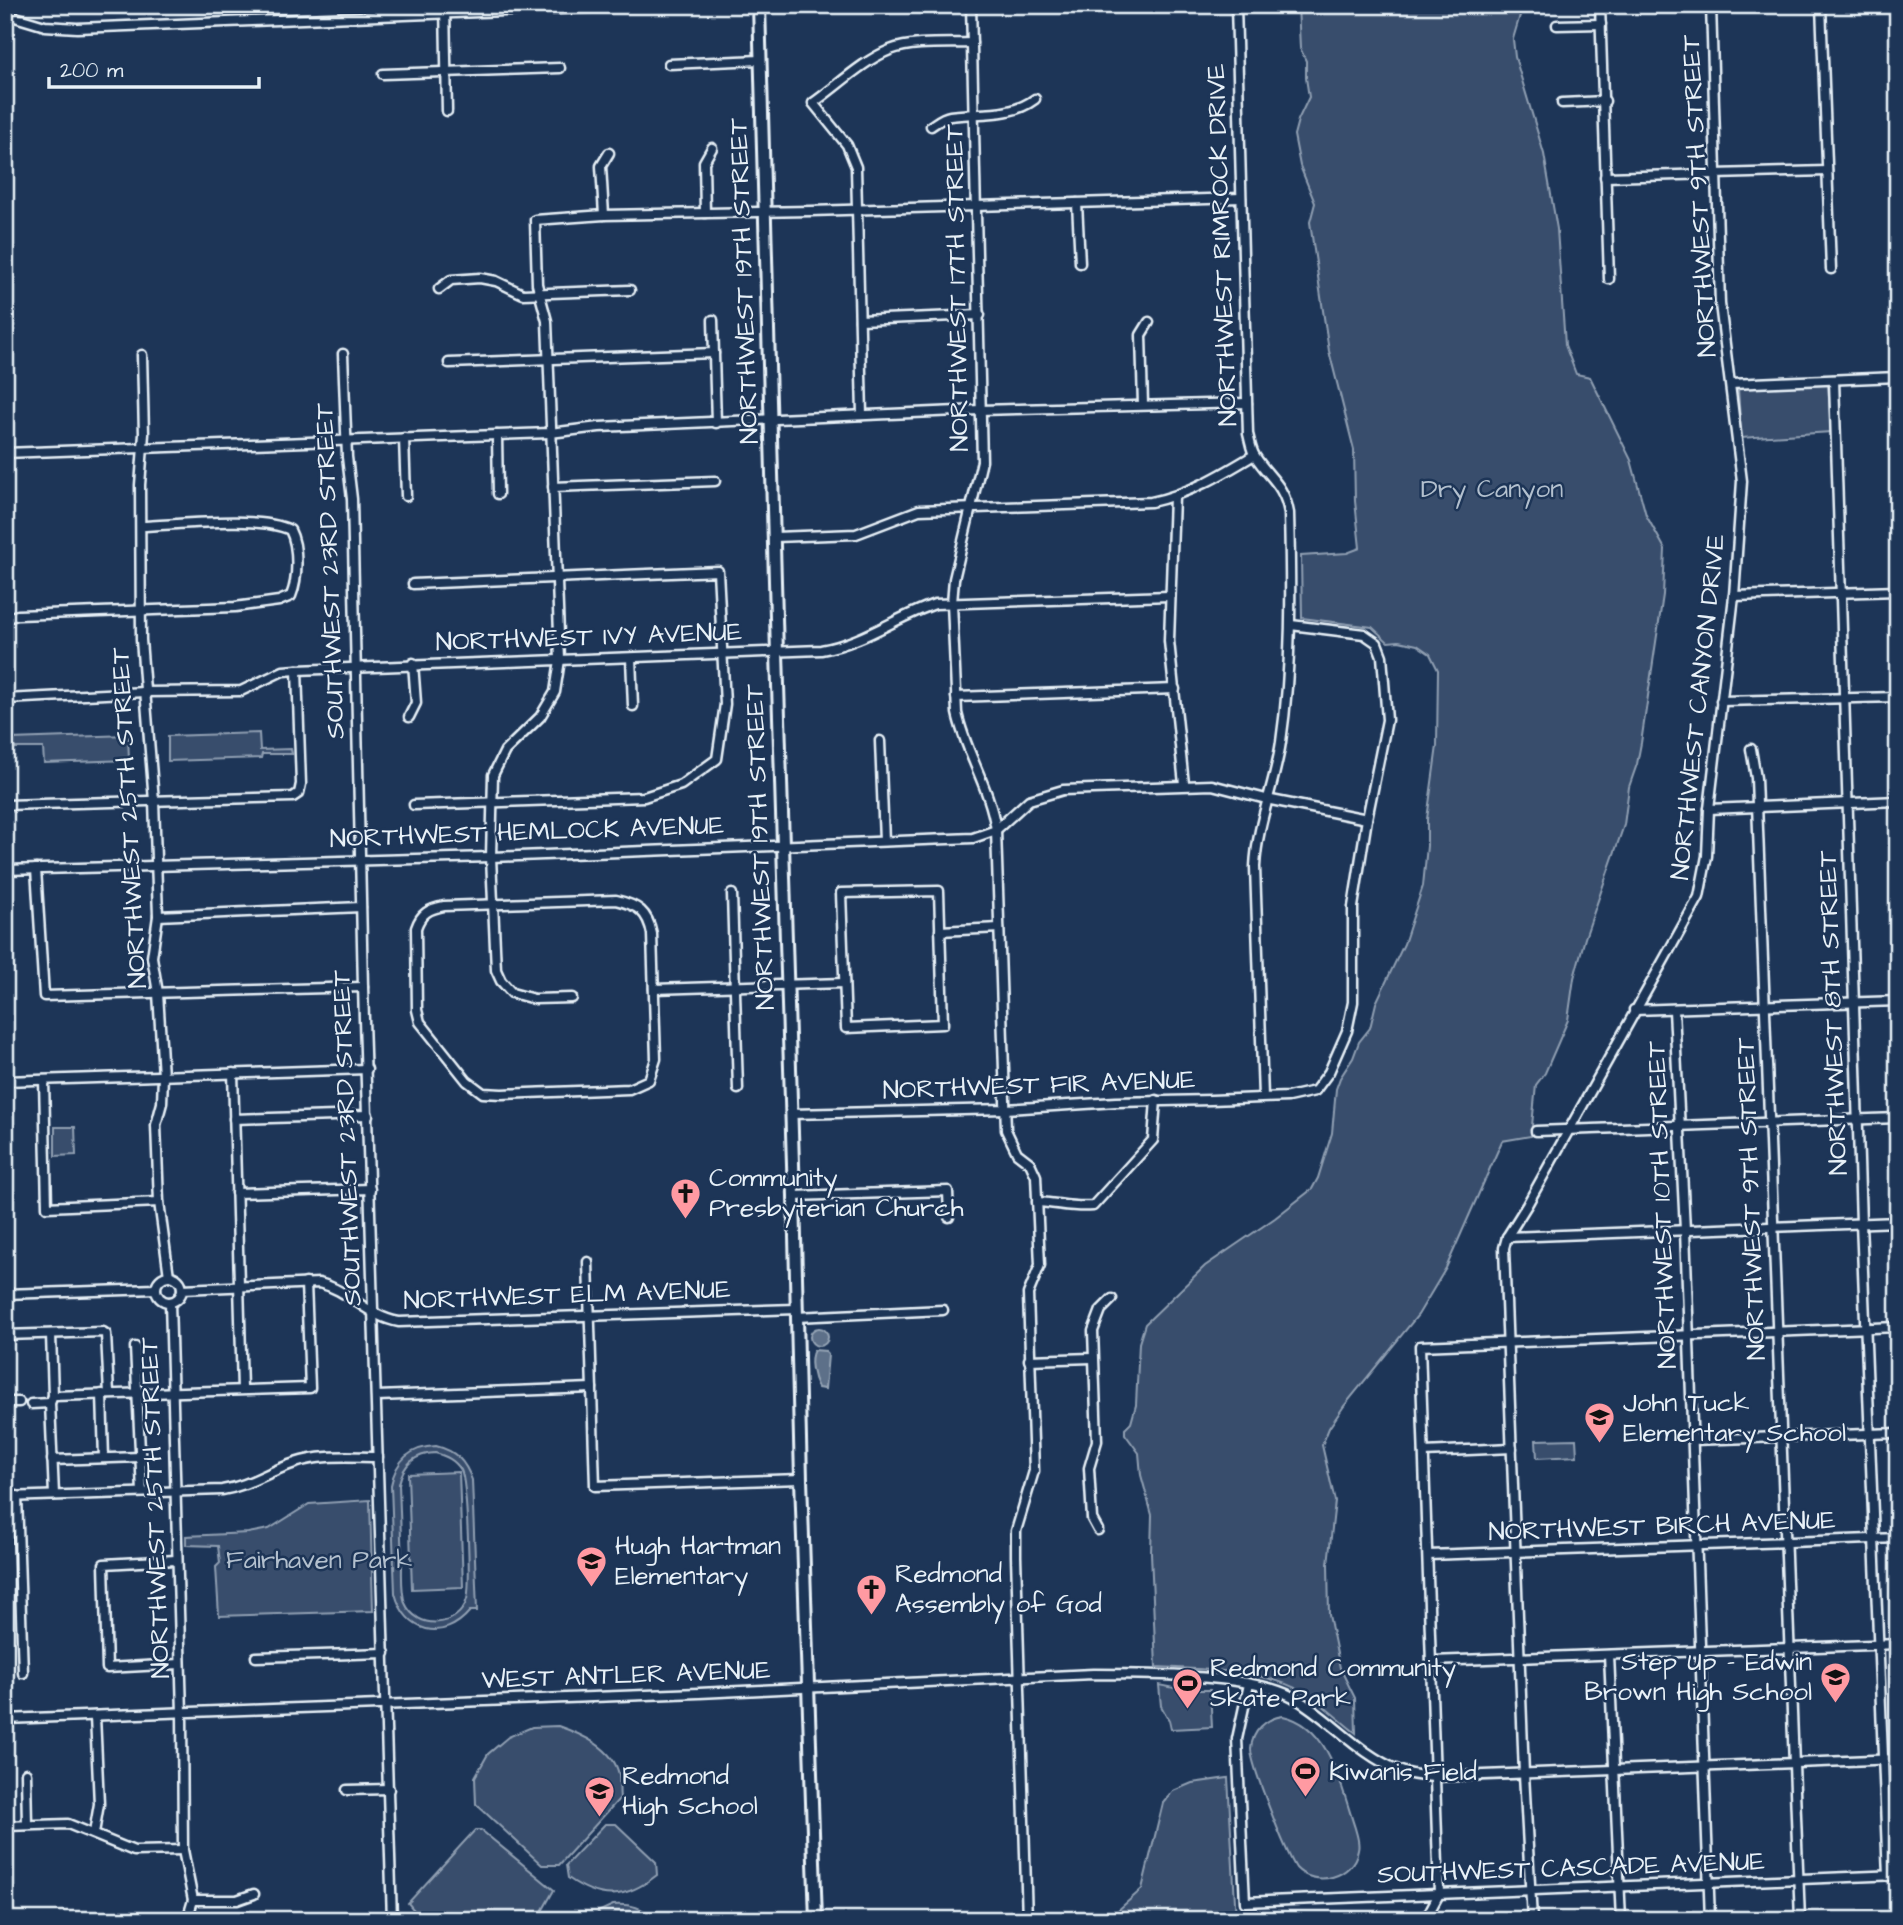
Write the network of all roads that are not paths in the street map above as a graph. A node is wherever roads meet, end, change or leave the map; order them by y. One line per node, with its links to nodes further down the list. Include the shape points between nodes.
1 (656, 5): 8 (street)
2 (759, 5): 13 (main road, NORTHWEST 19TH STREET)
3 (971, 5): 12 (street, NORTHWEST 17TH STREET)
4 (1236, 5): 29 (street, NORTHWEST RIMROCK DRIVE)
5 (1601, 5): 10 (street)
6 (1711, 5): 27 (street, NORTHWEST 9TH STREET)
7 (1821, 5): 26 (street)
8 (445, 10): 9 (street, via 77,28 45,26); 16 (street)
9 (5, 15)
10 (1601, 24): 11 (street); 19 (street)
11 (1557, 26)
12 (972, 43): 22 (street, NORTHWEST 17TH STREET); 32 (street, via 890,50 813,103 847,145 856,167)
13 (760, 60): 14 (street); 33 (main road, NORTHWEST 19TH STREET)
14 (668, 64)
15 (560, 68): 16 (street)
16 (446, 72): 17 (street); 21 (street)
17 (383, 74)
18 (1035, 99): 22 (street, via 1023,108)
19 (1605, 102): 20 (street); 28 (street)
20 (1562, 103)
21 (447, 111)
22 (975, 115): 23 (street, via 947,116); 31 (street, NORTHWEST 17TH STREET)
23 (931, 126)
24 (712, 148): 34 (street, via 704,162)
25 (609, 153): 35 (street, via 601,166)
26 (1828, 171): 27 (street); 37 (street)
27 (1717, 175): 28 (street); 53 (street, NORTHWEST 9TH STREET, via 1721,315)
28 (1605, 177): 38 (street)
29 (1241, 198): 30 (street); 54 (street, NORTHWEST RIMROCK DRIVE)
30 (1077, 203): 31 (street); 36 (street)
31 (977, 206): 32 (street); 42 (street, NORTHWEST 17TH STREET)
32 (858, 210): 33 (street); 44 (street)
33 (765, 211): 34 (street); 58 (main road, NORTHWEST 19TH STREET)
34 (705, 213): 35 (street)
35 (604, 215): 41 (street, via 535,220)
36 (1080, 263)
37 (1831, 269)
38 (1609, 279)
39 (439, 289): 41 (street, via 451,280 481,278 523,294)
40 (631, 290): 41 (street)
41 (540, 294): 49 (street)
42 (980, 315): 44 (street); 56 (street, NORTHWEST 17TH STREET)
43 (713, 320): 46 (street)
44 (860, 320): 57 (street)
45 (1149, 322): 55 (street, via 1141,335)
46 (714, 353): 49 (street); 59 (street)
47 (343, 354): 63 (street, SOUTHWEST 23RD STREET)
48 (142, 355): 64 (street, NORTHWEST 25TH STREET)
49 (549, 359): 50 (street); 60 (street)
50 (449, 363)
51 (1898, 377): 52 (street)
52 (1834, 380): 53 (street); 78 (street, NORTHWEST 8TH STREET)
53 (1731, 384): 80 (street, NORTHWEST CANYON DRIVE, via 1742,481)
54 (1247, 403): 55 (street); 66 (street, NORTHWEST RIMROCK DRIVE)
55 (1143, 405): 56 (street)
56 (980, 410): 57 (street); 72 (street, NORTHWEST 17TH STREET, via 982,461)
57 (862, 415): 58 (street)
58 (771, 421): 59 (street); 74 (main road, NORTHWEST 19TH STREET)
59 (716, 423): 60 (street)
60 (550, 433): 61 (street); 68 (street)
61 (497, 435): 62 (street); 69 (street)
62 (404, 438): 63 (street); 70 (street)
63 (346, 440): 64 (street); 90 (street, SOUTHWEST 23RD STREET)
64 (144, 448): 65 (street); 73 (street, NORTHWEST 25TH STREET)
65 (5, 453)
66 (1254, 455): 71 (street); 84 (street, NORTHWEST RIMROCK DRIVE, via 1286,498)
67 (715, 481): 68 (street)
68 (553, 487): 75 (street)
69 (498, 494)
70 (406, 496)
71 (1174, 497): 72 (street, via 1151,502); 79 (street)
72 (970, 508): 74 (street, via 919,510 856,534); 81 (street, NORTHWEST 17TH STREET)
73 (141, 526): 82 (street, NORTHWEST 25TH STREET); 82 (street, via 237,523 289,530 294,541 295,577 291,596 279,601)
74 (775, 537): 85 (main road, NORTHWEST 19TH STREET)
75 (556, 578): 76 (street); 86 (street, via 718,571); 88 (street)
76 (413, 584)
77 (1898, 591): 78 (street)
78 (1840, 593): 80 (street); 96 (street, NORTHWEST 8TH STREET)
79 (1170, 596): 81 (street, NORTHWEST IVY AVENUE); 92 (street)
80 (1734, 596): 98 (street, NORTHWEST CANYON DRIVE)
81 (952, 603): 85 (street, NORTHWEST IVY AVENUE, via 920,609 842,646); 95 (street, NORTHWEST 17TH STREET)
82 (141, 610): 83 (street); 93 (street, NORTHWEST 25TH STREET)
83 (5, 618)
84 (1292, 625): 104 (street, NORTHWEST RIMROCK DRIVE, via 1281,744); 113 (street, NORTHWEST FIR AVENUE, via 1364,634 1377,643 1387,720)
85 (777, 653): 86 (street, NORTHWEST IVY AVENUE); 116 (main road, NORTHWEST 19TH STREET)
86 (723, 654): 87 (street, NORTHWEST IVY AVENUE); 107 (street, via 725,704 718,759 681,785 644,797)
87 (631, 658): 88 (street, NORTHWEST IVY AVENUE); 99 (street)
88 (560, 660): 89 (street, NORTHWEST IVY AVENUE); 107 (street, via 555,692 540,717 505,751 493,775)
89 (413, 663): 90 (street, NORTHWEST IVY AVENUE); 100 (street, via 416,703)
90 (357, 667): 91 (street, NORTHWEST IVY AVENUE); 118 (street, SOUTHWEST 23RD STREET)
91 (297, 670): 93 (street, NORTHWEST IVY AVENUE, via 283,671 242,691); 105 (street, via 299,793 281,798)
92 (1175, 688): 95 (street); 103 (street)
93 (145, 692): 97 (street, NORTHWEST IVY AVENUE); 105 (street, NORTHWEST 25TH STREET)
94 (1898, 696): 96 (street)
95 (956, 698): 114 (street, NORTHWEST 17TH STREET, via 960,727 991,801)
96 (1843, 698): 98 (street); 108 (street, NORTHWEST 8TH STREET)
97 (5, 699)
98 (1721, 701): 112 (street, NORTHWEST CANYON DRIVE)
99 (633, 706)
100 (409, 717)
101 (880, 741): 115 (street)
102 (1751, 749): 111 (street, NORTHWEST 9TH STREET)
103 (1184, 784): 104 (street, NORTHWEST HEMLOCK AVENUE, via 1212,785); 114 (street, NORTHWEST HEMLOCK AVENUE, via 1042,794)
104 (1266, 799): 113 (street, NORTHWEST HEMLOCK AVENUE); 146 (street, NORTHWEST RIMROCK DRIVE, via 1255,867)
105 (154, 801): 109 (street); 119 (street, NORTHWEST 25TH STREET)
106 (1898, 801): 108 (street)
107 (491, 802): 110 (street); 117 (street)
108 (1846, 803): 111 (street); 136 (street, NORTHWEST 8TH STREET)
109 (5, 805)
110 (414, 805)
111 (1757, 807): 112 (street); 137 (street, NORTHWEST 9TH STREET)
112 (1709, 809): 138 (street, NORTHWEST CANYON DRIVE, via 1699,897)
113 (1367, 819): 146 (street, NORTHWEST FIR AVENUE, via 1353,907 1353,1002 1347,1031 1315,1091)
114 (996, 830): 115 (street, NORTHWEST HEMLOCK AVENUE, via 973,838); 126 (street, NORTHWEST 17TH STREET)
115 (884, 841): 116 (street, NORTHWEST HEMLOCK AVENUE)
116 (783, 845): 117 (street, NORTHWEST HEMLOCK AVENUE); 129 (main road, NORTHWEST 19TH STREET)
117 (491, 857): 118 (street, NORTHWEST HEMLOCK AVENUE); 123 (street)
118 (360, 859): 119 (street, NORTHWEST HEMLOCK AVENUE); 124 (street, SOUTHWEST 23RD STREET)
119 (156, 865): 120 (street, NORTHWEST HEMLOCK AVENUE); 125 (street, NORTHWEST 25TH STREET)
120 (36, 869): 121 (street, NORTHWEST HEMLOCK AVENUE); 133 (street, via 44,996)
121 (5, 870)
122 (732, 894): 131 (street)
123 (493, 905): 132 (street, via 616,900 641,909 650,920); 132 (street, via 429,909 416,928 420,1022 482,1093 629,1089 649,1080 656,1059); 134 (street, via 496,970 501,981 512,993 534,999)
124 (361, 907): 125 (street); 130 (street, SOUTHWEST 23RD STREET)
125 (158, 916): 133 (street, NORTHWEST 25TH STREET, via 152,957)
126 (999, 928): 127 (street); 148 (street, NORTHWEST 17TH STREET)
127 (940, 931): 128 (street, via 939,891 841,893); 128 (street, via 943,1024 846,1028)
128 (844, 983): 129 (street)
129 (787, 984): 131 (street); 149 (main road, NORTHWEST 19TH STREET)
130 (363, 987): 133 (street); 140 (street, SOUTHWEST 23RD STREET)
131 (733, 987): 132 (street); 145 (street)
132 (654, 989)
133 (158, 993): 142 (street, NORTHWEST 25TH STREET)
134 (572, 998)
135 (1898, 1001): 136 (street)
136 (1853, 1003): 137 (street); 153 (street, NORTHWEST 8TH STREET)
137 (1765, 1006): 139 (street); 154 (street, NORTHWEST 9TH STREET)
138 (1634, 1010): 139 (street); 156 (street, NORTHWEST CANYON DRIVE)
139 (1674, 1010): 155 (street, NORTHWEST 10TH STREET)
140 (367, 1069): 141 (street); 150 (street, SOUTHWEST 23RD STREET)
141 (233, 1073): 142 (street); 152 (street)
142 (163, 1076): 143 (street); 161 (street, NORTHWEST 25TH STREET, via 156,1125)
143 (44, 1080): 144 (street); 161 (street, via 47,1207)
144 (5, 1081)
145 (738, 1089)
146 (1263, 1097): 147 (street, NORTHWEST FIR AVENUE)
147 (1156, 1100): 148 (street, NORTHWEST FIR AVENUE); 162 (street, via 1153,1140 1093,1206 1071,1208)
148 (1006, 1109): 149 (street, NORTHWEST FIR AVENUE); 162 (street, NORTHWEST 17TH STREET, via 1006,1130 1036,1176)
149 (792, 1114): 160 (main road, NORTHWEST 19TH STREET)
150 (368, 1115): 152 (street); 158 (street, SOUTHWEST 23RD STREET)
151 (1898, 1118): 153 (street)
152 (234, 1119): 159 (street)
153 (1858, 1119): 154 (street); 165 (street, NORTHWEST 8TH STREET)
154 (1769, 1122): 155 (street); 166 (street, NORTHWEST 9TH STREET)
155 (1681, 1125): 156 (street); 167 (street, NORTHWEST 10TH STREET)
156 (1569, 1129): 157 (street); 168 (street, NORTHWEST CANYON DRIVE)
157 (1536, 1131)
158 (370, 1189): 159 (street); 180 (street, SOUTHWEST 23RD STREET)
159 (236, 1193): 172 (street)
160 (794, 1196): 163 (street, via 948,1191); 179 (main road, NORTHWEST 19TH STREET)
161 (159, 1202): 170 (street, NORTHWEST 25TH STREET)
162 (1037, 1202): 191 (street, NORTHWEST 17TH STREET, via 1040,1265 1028,1294)
163 (949, 1217)
164 (1898, 1222): 165 (street)
165 (1861, 1223): 166 (street); 183 (street, NORTHWEST 8TH STREET)
166 (1773, 1227): 167 (street); 184 (street, NORTHWEST 9TH STREET)
167 (1685, 1230): 168 (street); 187 (street, NORTHWEST 10TH STREET)
168 (1507, 1237): 188 (street)
169 (588, 1262): 181 (street)
170 (169, 1276): 173 (street); 174 (street, via 180,1281)
171 (306, 1283): 172 (street, NORTHWEST ELM AVENUE); 180 (street, NORTHWEST ELM AVENUE, via 331,1286); 193 (street, via 310,1388)
172 (239, 1286): 174 (street, NORTHWEST ELM AVENUE); 193 (street)
173 (156, 1289): 175 (street); 177 (street, via 162,1300)
174 (182, 1289): 177 (street)
175 (5, 1294)
176 (1112, 1298): 190 (street, via 1101,1310 1093,1331)
177 (170, 1302): 194 (street, NORTHWEST 25TH STREET)
178 (943, 1310): 179 (street, NORTHWEST ELM AVENUE)
179 (796, 1313): 181 (street, NORTHWEST ELM AVENUE); 212 (main road, NORTHWEST 19TH STREET)
180 (374, 1314): 181 (street, NORTHWEST ELM AVENUE, via 399,1322); 197 (street, SOUTHWEST 23RD STREET)
181 (590, 1317): 192 (street)
182 (1898, 1327): 183 (street)
183 (1867, 1328): 184 (street); 203 (street, NORTHWEST 8TH STREET)
184 (1777, 1333): 187 (street); 204 (street, NORTHWEST 9TH STREET)
185 (51, 1334): 186 (street); 196 (street, via 106,1334); 198 (street)
186 (5, 1335)
187 (1689, 1335): 188 (street); 205 (street, NORTHWEST 10TH STREET)
188 (1508, 1343): 206 (street); 207 (street, via 1420,1346)
189 (135, 1347): 195 (street)
190 (1092, 1357): 191 (street); 218 (street, via 1097,1441 1089,1468 1092,1519)
191 (1029, 1360): 237 (street, NORTHWEST 17TH STREET, via 1034,1471 1016,1531)
192 (592, 1388): 197 (street); 212 (street, via 595,1486)
193 (242, 1389): 194 (street)
194 (172, 1391): 195 (street); 213 (street, NORTHWEST 25TH STREET)
195 (136, 1392): 196 (street); 208 (street)
196 (105, 1394): 198 (street); 210 (street)
197 (377, 1396): 209 (street, SOUTHWEST 23RD STREET)
198 (51, 1399): 201 (street); 211 (street)
199 (5, 1402): 200 (street)
200 (19, 1402)
201 (31, 1404)
202 (1898, 1433): 203 (street)
203 (1871, 1434): 204 (street); 220 (street, NORTHWEST 8TH STREET)
204 (1781, 1436): 205 (street); 221 (street, NORTHWEST 9TH STREET)
205 (1692, 1440): 222 (street, NORTHWEST 10TH STREET)
206 (1512, 1448): 207 (street); 223 (street)
207 (1424, 1452): 224 (street)
208 (140, 1457): 210 (street); 214 (street)
209 (378, 1457): 213 (street, via 314,1458 237,1487); 230 (street, SOUTHWEST 23RD STREET)
210 (104, 1458): 211 (street)
211 (52, 1460): 215 (street)
212 (801, 1479): 239 (main road, NORTHWEST 19TH STREET)
213 (174, 1491): 214 (street); 225 (street, NORTHWEST 25TH STREET)
214 (142, 1492): 215 (street)
215 (54, 1495): 217 (street)
216 (5, 1496): 217 (street)
217 (17, 1496): 236 (street)
218 (1098, 1530)
219 (1898, 1538): 220 (street, NORTHWEST BIRCH AVENUE)
220 (1875, 1539): 221 (street, NORTHWEST BIRCH AVENUE); 227 (street, NORTHWEST 8TH STREET)
221 (1785, 1542): 222 (street, NORTHWEST BIRCH AVENUE); 228 (street, NORTHWEST 9TH STREET)
222 (1696, 1546): 223 (street, NORTHWEST BIRCH AVENUE); 229 (street, NORTHWEST 10TH STREET)
223 (1517, 1553): 224 (street, NORTHWEST BIRCH AVENUE); 233 (street)
224 (1428, 1555): 234 (street)
225 (176, 1560): 235 (street, NORTHWEST 25TH STREET); 235 (street, via 104,1564 107,1668)
226 (1898, 1644): 227 (street)
227 (1880, 1645): 228 (street); 244 (street, NORTHWEST 8TH STREET)
228 (1790, 1647): 229 (street); 246 (street, NORTHWEST 9TH STREET)
229 (1700, 1651): 231 (street); 247 (street, NORTHWEST 10TH STREET)
230 (385, 1653): 232 (street); 240 (street, SOUTHWEST 23RD STREET)
231 (1609, 1655): 233 (street); 248 (street)
232 (256, 1657)
233 (1521, 1658): 234 (street); 250 (street)
234 (1432, 1661): 251 (street)
235 (180, 1664): 241 (street, NORTHWEST 25TH STREET)
236 (23, 1673)
237 (1020, 1677): 238 (street, WEST ANTLER AVENUE, via 1132,1674); 239 (street, WEST ANTLER AVENUE); 270 (street, NORTHWEST 17TH STREET)
238 (1249, 1684): 251 (street, WEST ANTLER AVENUE, via 1293,1697 1379,1761 1399,1771); 265 (street, SOUTHWEST CASCADE AVENUE, via 1237,1739 1245,1902)
239 (807, 1688): 240 (street, WEST ANTLER AVENUE); 269 (main road, NORTHWEST 19TH STREET)
240 (387, 1706): 241 (street, WEST ANTLER AVENUE); 252 (street, SOUTHWEST 23RD STREET)
241 (182, 1713): 242 (street, WEST ANTLER AVENUE); 257 (street, NORTHWEST 25TH STREET)
242 (95, 1716): 243 (street, WEST ANTLER AVENUE); 256 (street, via 99,1804)
243 (5, 1719)
244 (1883, 1759): 245 (street, WEST ANTLER AVENUE); 246 (street, WEST ANTLER AVENUE); 259 (street, NORTHWEST 8TH STREET)
245 (1898, 1759)
246 (1794, 1763): 247 (street, WEST ANTLER AVENUE); 260 (street, NORTHWEST 9TH STREET)
247 (1705, 1766): 248 (street, WEST ANTLER AVENUE); 261 (street, NORTHWEST 10TH STREET)
248 (1613, 1770): 250 (street, WEST ANTLER AVENUE); 262 (street)
249 (26, 1773): 254 (street)
250 (1524, 1774): 251 (street, WEST ANTLER AVENUE); 263 (street)
251 (1434, 1777): 265 (street)
252 (389, 1789): 253 (street); 268 (street, SOUTHWEST 23RD STREET)
253 (347, 1790)
254 (27, 1825): 255 (street); 256 (street, via 68,1824)
255 (5, 1826)
256 (94, 1833): 257 (street, via 134,1851)
257 (183, 1850): 266 (street, NORTHWEST 25TH STREET)
258 (1898, 1875): 259 (street, SOUTHWEST CASCADE AVENUE)
259 (1888, 1876): 260 (street, SOUTHWEST CASCADE AVENUE)
260 (1799, 1879): 261 (street, SOUTHWEST CASCADE AVENUE); 275 (street, NORTHWEST 9TH STREET)
261 (1709, 1883): 262 (street, SOUTHWEST CASCADE AVENUE); 274 (street, NORTHWEST 10TH STREET)
262 (1619, 1887): 263 (street, SOUTHWEST CASCADE AVENUE); 273 (street)
263 (1531, 1890): 265 (street, SOUTHWEST CASCADE AVENUE); 272 (street)
264 (254, 1894): 266 (street, via 237,1900)
265 (1439, 1894): 271 (street)
266 (193, 1900): 267 (street)
267 (187, 1920)
268 (392, 1920)
269 (816, 1920)
270 (1027, 1920)
271 (1425, 1920)
272 (1532, 1920)
273 (1620, 1920)
274 (1710, 1920)
275 (1800, 1920)

